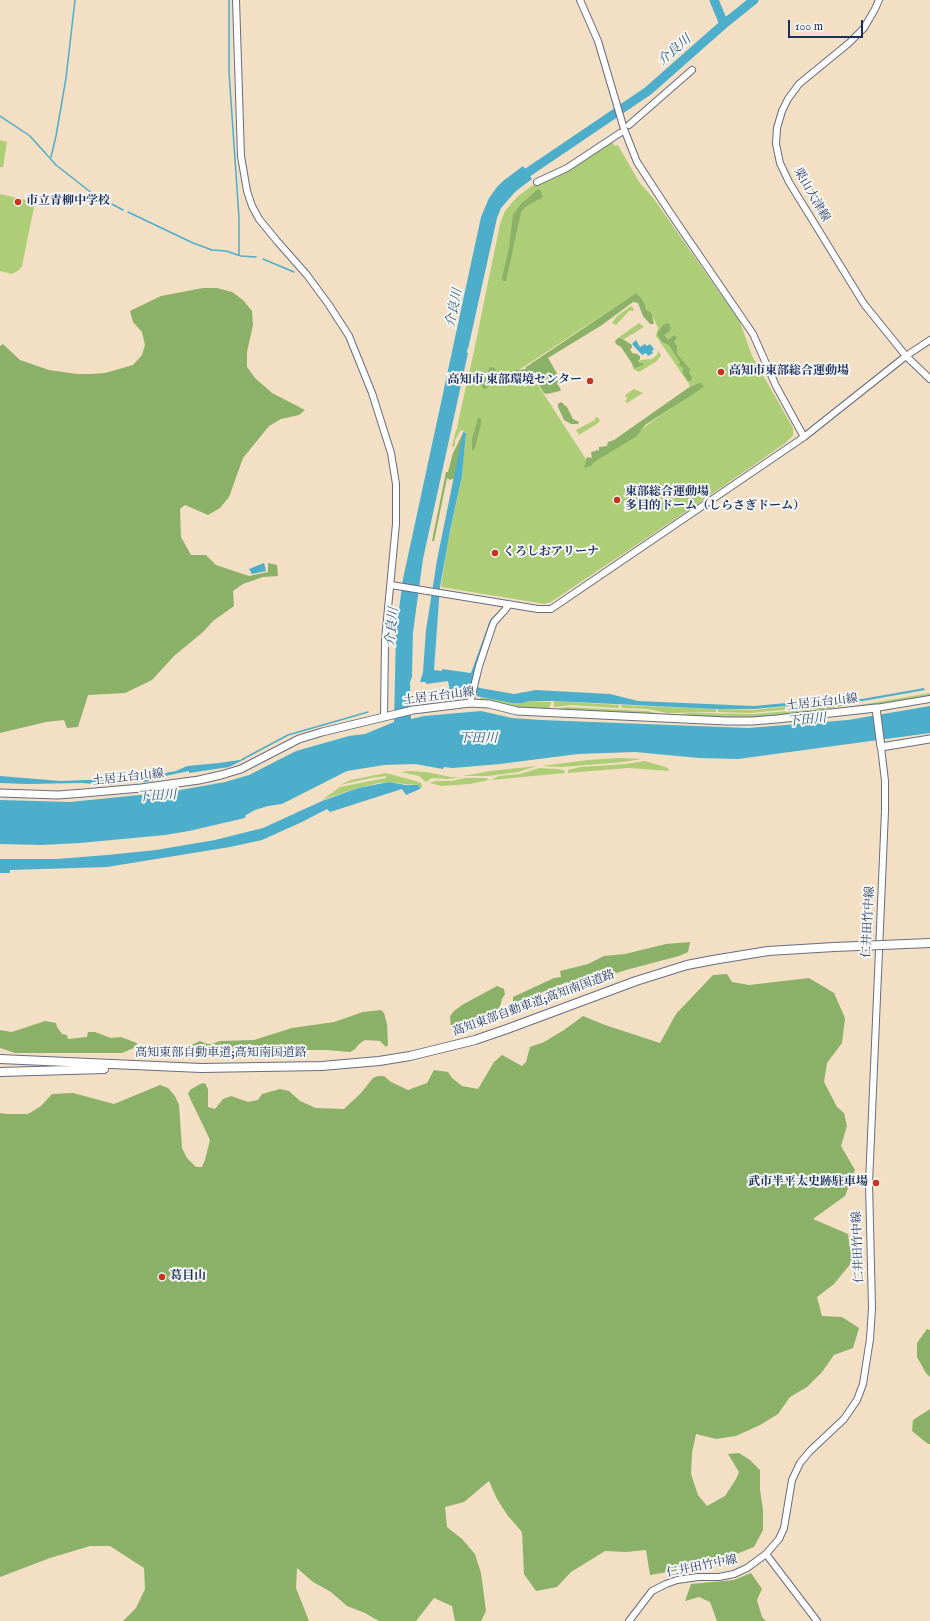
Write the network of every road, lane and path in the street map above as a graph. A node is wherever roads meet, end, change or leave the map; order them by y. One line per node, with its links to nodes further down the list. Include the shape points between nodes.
1 (236, 0): 12 (street, via 241,156 247,191 259,218 329,305 349,336 364,371 387,440 396,484)
2 (580, 0): 11 (street, via 598,41 631,150 637,162 753,334 776,386)
3 (879, 0): 9 (street, 栗山大津線, via 864,28 799,84 788,99 777,128 776,144 780,163 789,182 864,304)
4 (692, 70): 5 (street)
5 (629, 125)
6 (620, 132): 7 (street, via 567,168)
7 (537, 182)
8 (930, 340): 9 (street)
9 (906, 356): 10 (street, 栗山大津線); 11 (street)
10 (930, 379)
11 (804, 437): 13 (street, via 554,608 545,610)
12 (391, 585): 13 (street); 17 (street, via 386,640)
13 (509, 604): 15 (street, via 492,626)
14 (930, 699): 16 (street)
15 (471, 701): 16 (main road, 土居五台山線, via 510,710 733,721); 17 (main road, 土居五台山線)
16 (876, 709): 19 (main road)
17 (387, 716): 20 (main road, 土居五台山線, via 299,739 241,769 214,777 142,788 58,795)
18 (930, 739): 19 (main road)
19 (881, 747): 27 (street, 仁井田竹中線, via 885,811 870,1149 870,1339 863,1384 857,1400 844,1419 800,1463 792,1480 784,1528 779,1539)
20 (0, 793)
21 (930, 943): 25 (highway, 高知東部自動車道;高知南国道路, bridge, via 768,951 687,965 481,1038 379,1061 322,1066)
22 (0, 1056): 24 (highway, via 56,1058)
23 (0, 1059): 24 (highway, 高知東部自動車道;高知南国道路)
24 (87, 1063): 25 (highway, 高知東部自動車道;高知南国道路)
25 (159, 1067): 26 (highway)
26 (0, 1072)
27 (766, 1554): 28 (street, 仁井田竹中線, via 734,1574 677,1580 666,1584 652,1591); 29 (street)
28 (629, 1621)
29 (816, 1621)

